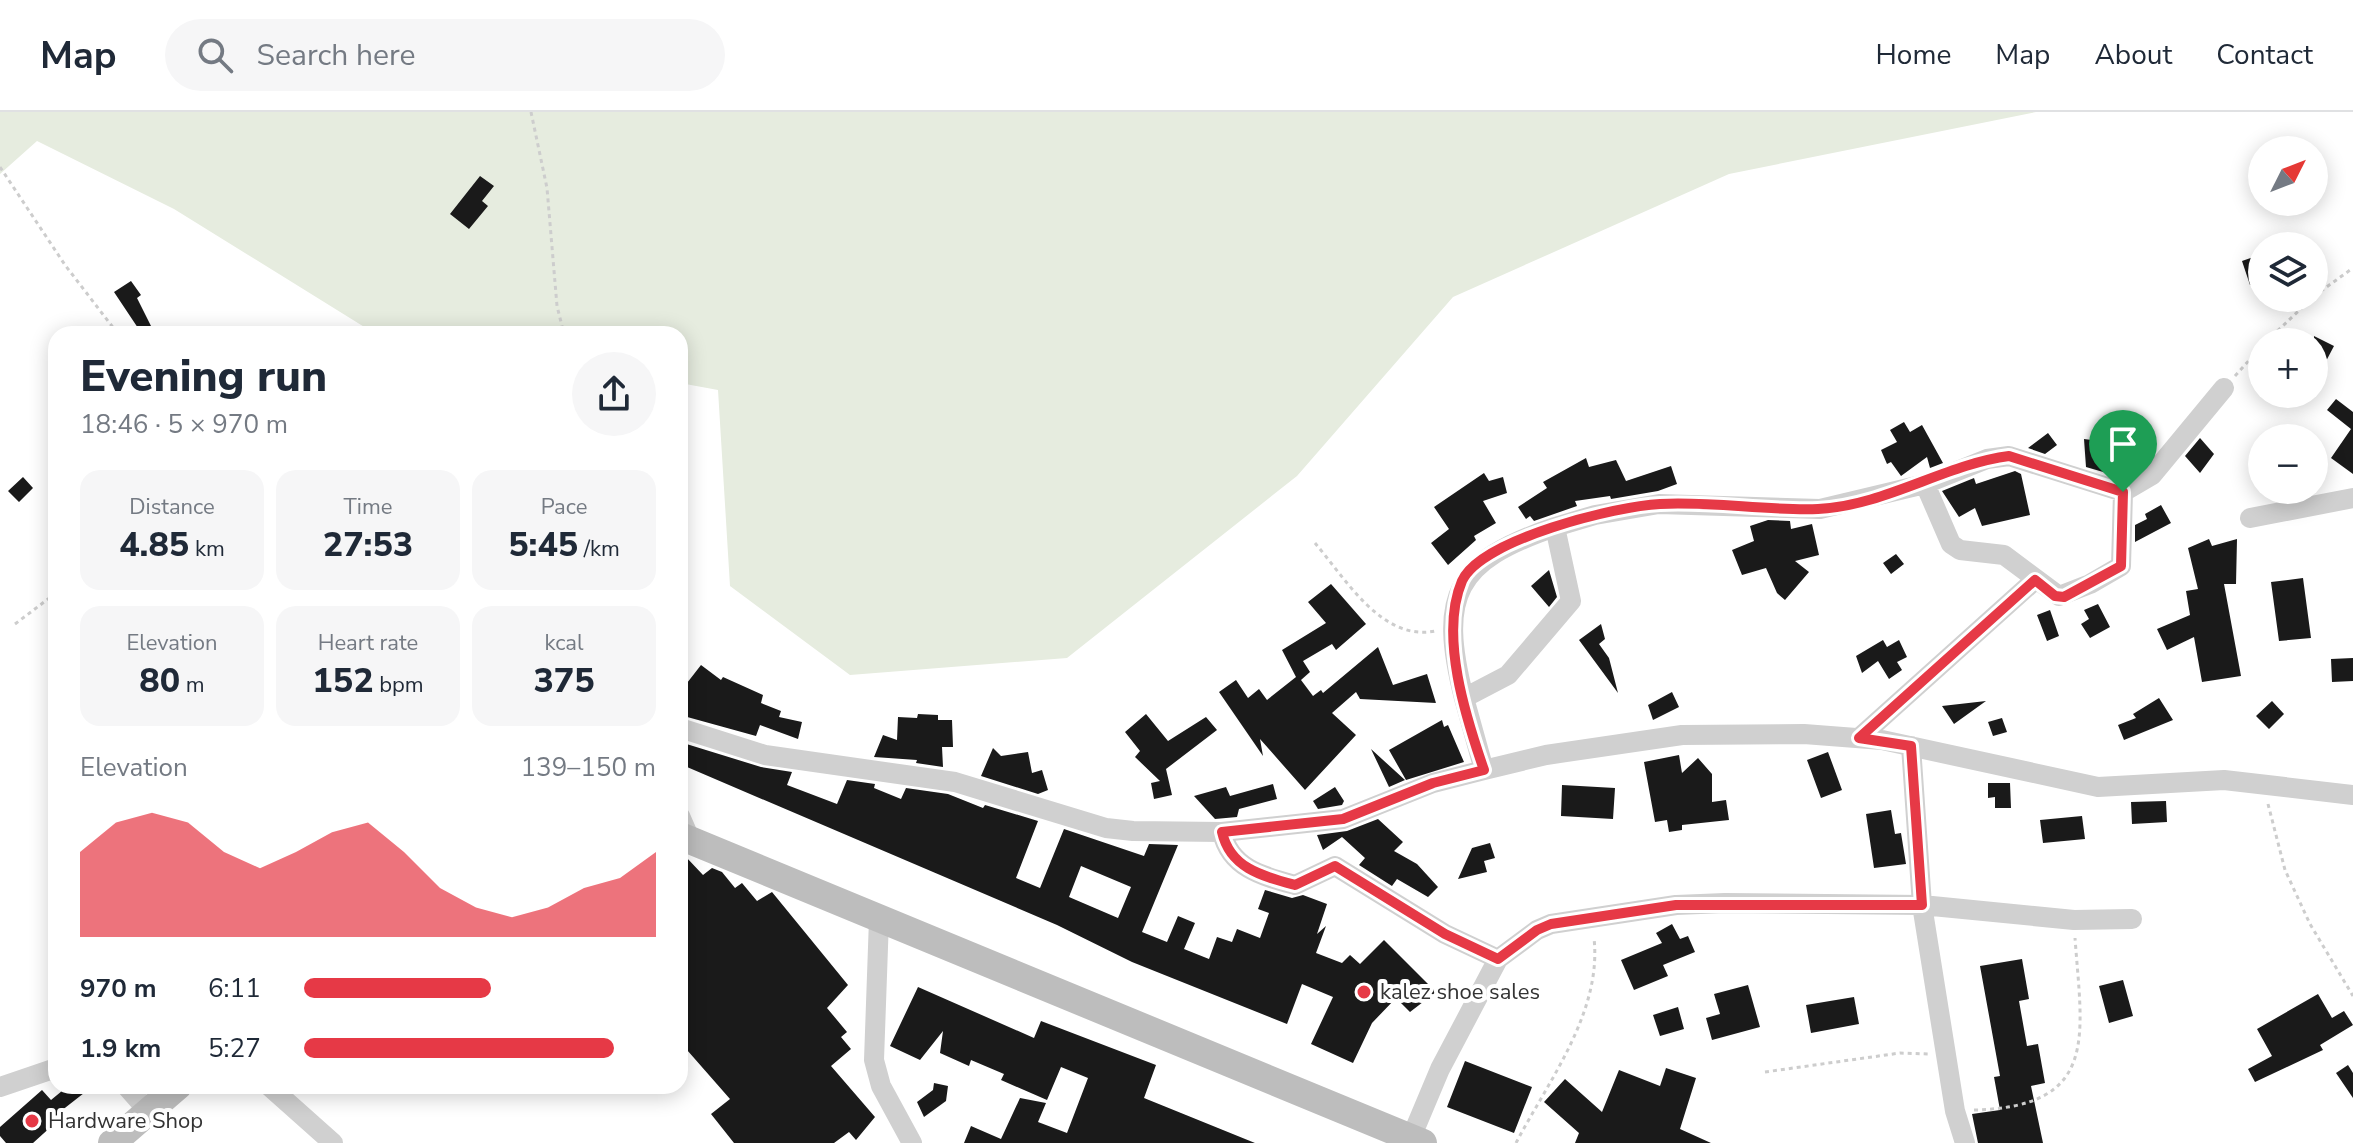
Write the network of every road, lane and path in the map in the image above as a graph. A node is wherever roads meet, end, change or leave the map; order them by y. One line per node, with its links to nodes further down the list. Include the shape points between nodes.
1 (531, 112): 7 (path, via 547,188)
2 (0, 167): 6 (path)
3 (2353, 268): 4 (path)
4 (2328, 286)
5 (2297, 312): 8 (path)
6 (112, 326)
7 (562, 326)
8 (2281, 328)
9 (2248, 362): 10 (path)
10 (2224, 388): 12 (street, via 2152,475)
11 (1925, 484): 12 (street, via 1987,459 2009,456); 15 (street, via 1820,509 1659,504); 17 (street, via 1951,544 1960,550 2004,555)
12 (2123, 492): 17 (street, via 2123,559 2115,572 2064,597)
13 (2353, 498): 14 (street)
14 (2250, 518)
15 (1555, 527): 20 (street, via 1519,540 1474,567 1463,581); 21 (street, via 1571,601 1508,675)
16 (1315, 543): 20 (path, via 1389,623 1418,634)
17 (2035, 580): 23 (street)
18 (48, 599): 19 (path)
19 (15, 624)
20 (1454, 627): 21 (street)
21 (1464, 698): 25 (street)
22 (688, 731): 29 (street, via 765,755 955,782 1106,828)
23 (1859, 738): 24 (street); 25 (street, via 1682,735)
24 (1911, 746): 26 (street, via 2098,787 2224,780); 30 (street)
25 (1484, 770): 29 (street, via 1433,783 1343,819)
26 (2263, 785): 27 (street); 36 (path, via 2285,870)
27 (2353, 795)
28 (688, 832): 32 (main road)
29 (1222, 832): 35 (street, via 1232,857 1250,870 1295,885 1335,866 1445,934)
30 (1922, 905): 31 (street, via 1725,903); 34 (street); 37 (street)
31 (1591, 918): 35 (street, via 1537,930); 51 (path, via 1596,954 1584,1012)
32 (879, 919): 46 (main road); 50 (street, via 874,1060 881,1086)
33 (2132, 919): 34 (street)
34 (2074, 920): 45 (path, via 2079,1013 2076,1056 2066,1082 2042,1099 2013,1107)
35 (1498, 959): 47 (street, via 1440,1069)
36 (2353, 996)
37 (1945, 1055): 39 (path, via 1900,1053); 45 (street)
38 (48, 1071): 40 (street)
39 (1765, 1072)
40 (0, 1087)
41 (133, 1094): 44 (street)
42 (168, 1094): 44 (main road)
43 (278, 1094): 49 (street)
44 (148, 1111): 48 (main road)
45 (1955, 1111): 52 (street)
46 (1380, 1135): 47 (main road)
47 (1417, 1140)
48 (112, 1143)
49 (333, 1143)
50 (912, 1143)
51 (1516, 1143)
52 (1965, 1143)

